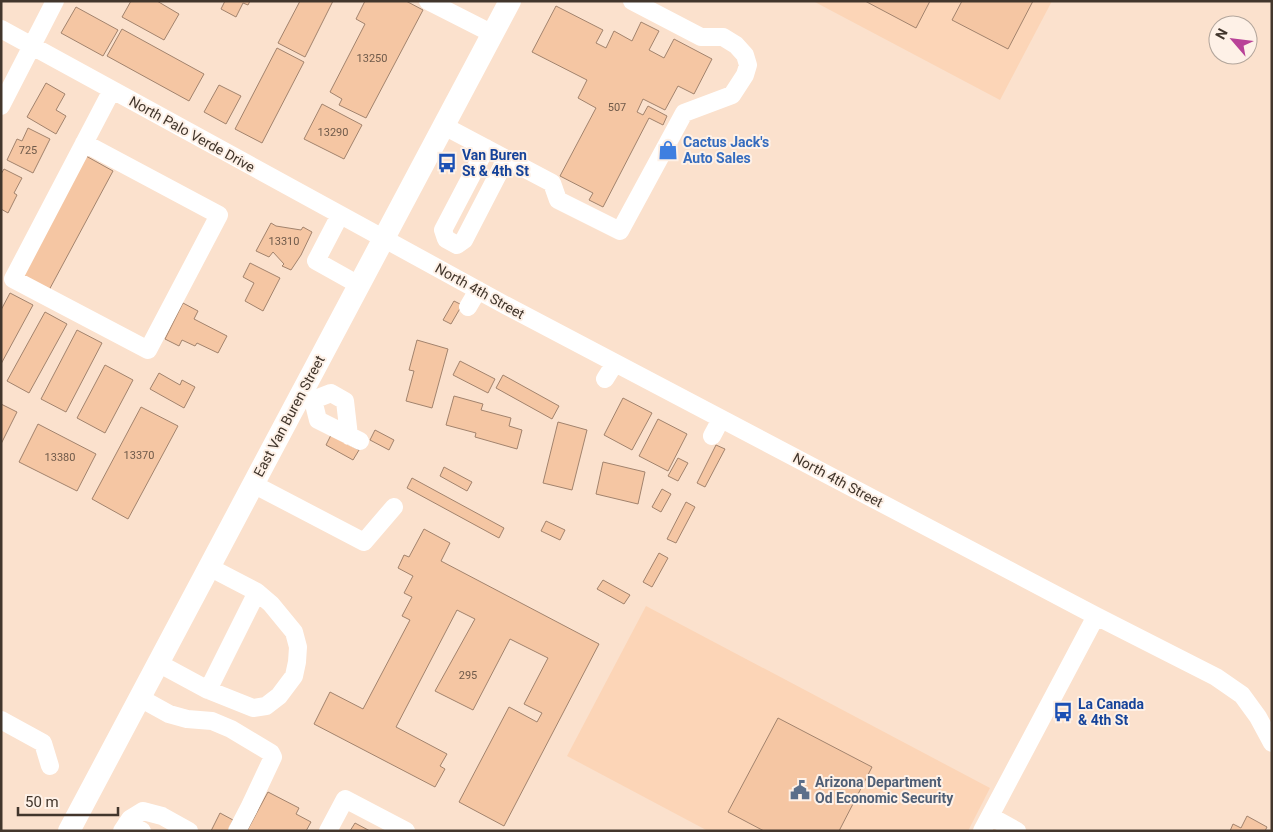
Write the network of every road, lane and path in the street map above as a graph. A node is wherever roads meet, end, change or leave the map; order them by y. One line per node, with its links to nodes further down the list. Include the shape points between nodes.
1 (55, 1): 7 (street)
2 (428, 1): 6 (street)
3 (510, 1): 6 (main road, East Van Buren Street)
4 (632, 1): 13 (street, via 701,36 723,37 736,45 745,55 748,65 732,96 684,113 620,231 558,200 552,183)
5 (1, 29): 7 (street, North Palo Verde Drive)
6 (493, 34): 10 (main road, East Van Buren Street)
7 (33, 46): 8 (street, North Palo Verde Drive); 9 (street)
8 (112, 90): 11 (street); 14 (street, North Palo Verde Drive)
9 (1, 106)
10 (444, 126): 12 (street); 15 (main road, East Van Buren Street)
11 (84, 143): 11 (street, via 13,279 148,350 219,214)
12 (486, 148): 13 (street); 13 (street, via 443,230 446,239 457,244 464,240)
13 (506, 159)
14 (340, 215): 15 (street, North Palo Verde Drive); 16 (street, via 316,261)
15 (383, 239): 16 (main road, East Van Buren Street); 17 (street, North 4th Street)
16 (359, 285): 21 (main road, East Van Buren Street)
17 (478, 290): 18 (street); 19 (street, North 4th Street)
18 (468, 308)
19 (614, 362): 20 (street); 22 (street, North 4th Street)
20 (605, 379)
21 (307, 397): 21 (street, via 318,420 354,439 345,400 331,393); 24 (main road, East Van Buren Street)
22 (721, 419): 23 (street); 28 (street, North 4th Street)
23 (712, 436)
24 (254, 484): 25 (street, via 364,542); 26 (main road, East Van Buren Street)
25 (394, 507)
26 (209, 567): 27 (street); 29 (main road, East Van Buren Street)
27 (257, 592): 30 (street); 30 (street, via 294,632 298,647 294,676 279,696 260,707 253,708)
28 (1096, 616): 33 (street, North 4th Street, via 1216,677 1242,695); 35 (street)
29 (158, 663): 30 (street); 31 (main road, East Van Buren Street)
30 (208, 690)
31 (140, 698): 36 (main road, East Van Buren Street); 39 (street, via 187,720 212,721 271,753 273,757)
32 (1, 720): 34 (street, via 43,742)
33 (1272, 743)
34 (50, 766)
35 (986, 823): 42 (street)
36 (76, 828)
37 (130, 828): 38 (street, via 130,819 144,811 162,816)
38 (189, 831)
39 (237, 831)
40 (328, 831): 41 (street, via 345,799)
41 (406, 831)
42 (1017, 831)

